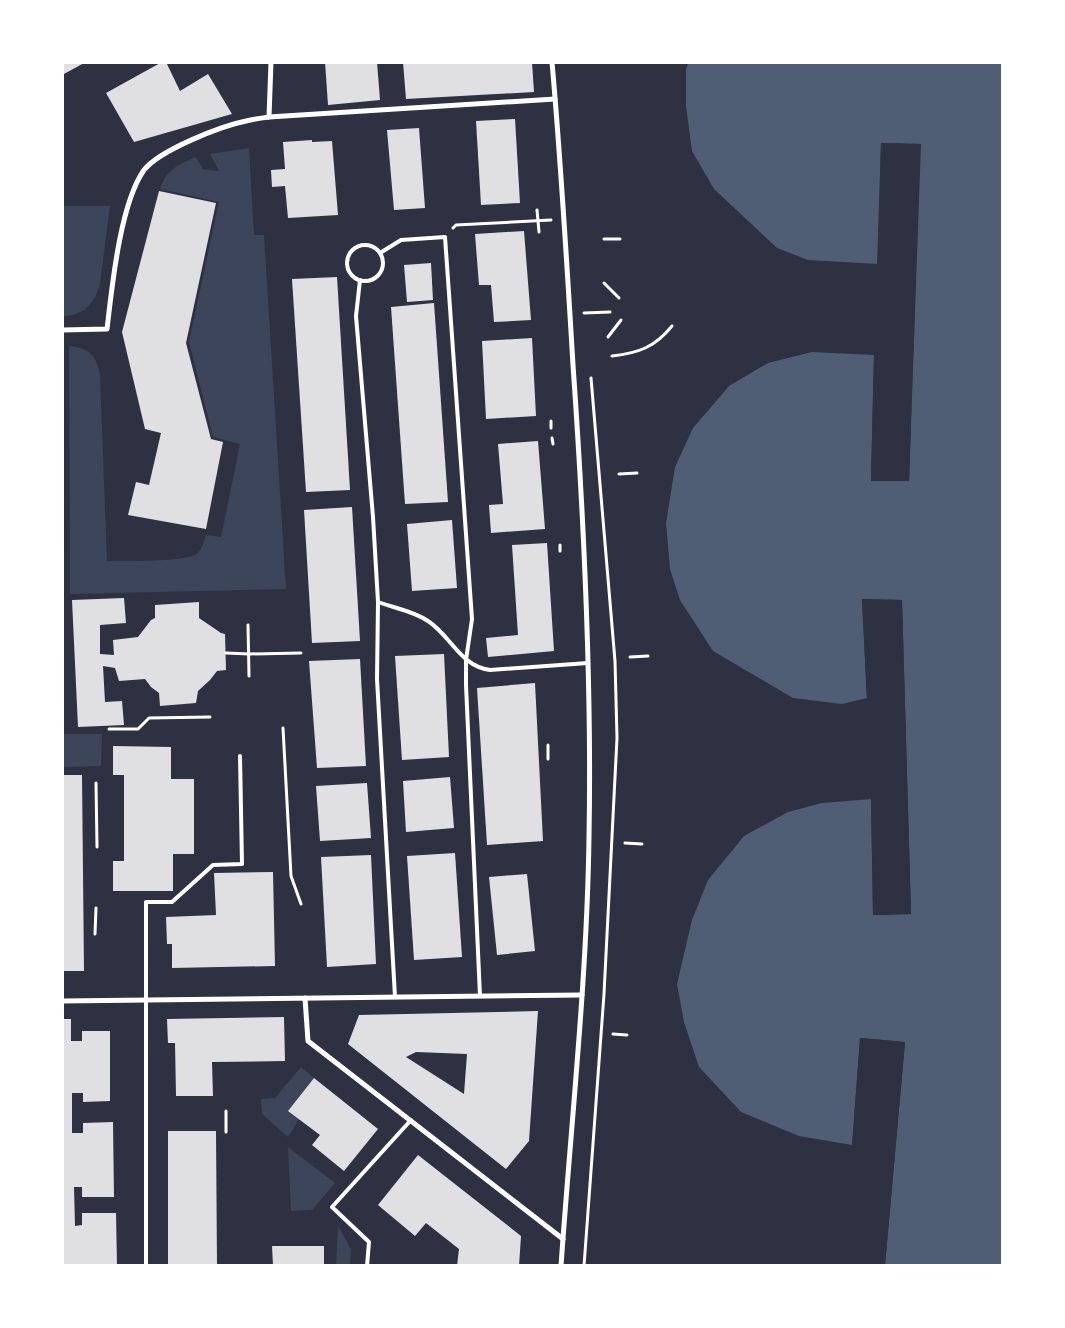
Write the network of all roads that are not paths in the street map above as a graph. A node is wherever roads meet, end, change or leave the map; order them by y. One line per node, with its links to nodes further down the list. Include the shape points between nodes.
1 (271, 62): 4 (street)
2 (552, 62): 3 (street)
3 (555, 98): 4 (street); 10 (street, via 581,477)
4 (269, 117): 7 (street, via 199,136 160,156 146,168 135,185 121,234 107,329)
5 (380, 253): 6 (lane, via 381,272 376,278); 6 (lane, via 365,244 350,253 349,272); 9 (lane, via 401,240 444,237 472,619)
6 (360, 280): 8 (lane, via 356,316)
7 (62, 330)
8 (378, 602): 9 (lane, via 419,615 430,622); 14 (lane, via 377,679)
9 (466, 660): 10 (lane, via 490,670); 13 (lane)
10 (588, 663): 12 (street, via 589,840)
11 (240, 756): 16 (lane, via 242,864 213,865 172,902 146,902)
12 (582, 994): 13 (street); 19 (street)
13 (480, 996): 14 (street)
14 (395, 997): 15 (street)
15 (305, 998): 16 (street); 18 (street, via 308,1040)
16 (146, 1000): 17 (street); 20 (lane)
17 (62, 1001)
18 (411, 1120): 19 (street); 21 (lane, via 332,1207 369,1242)
19 (563, 1239): 22 (street)
20 (146, 1266)
21 (367, 1266)
22 (561, 1266)

